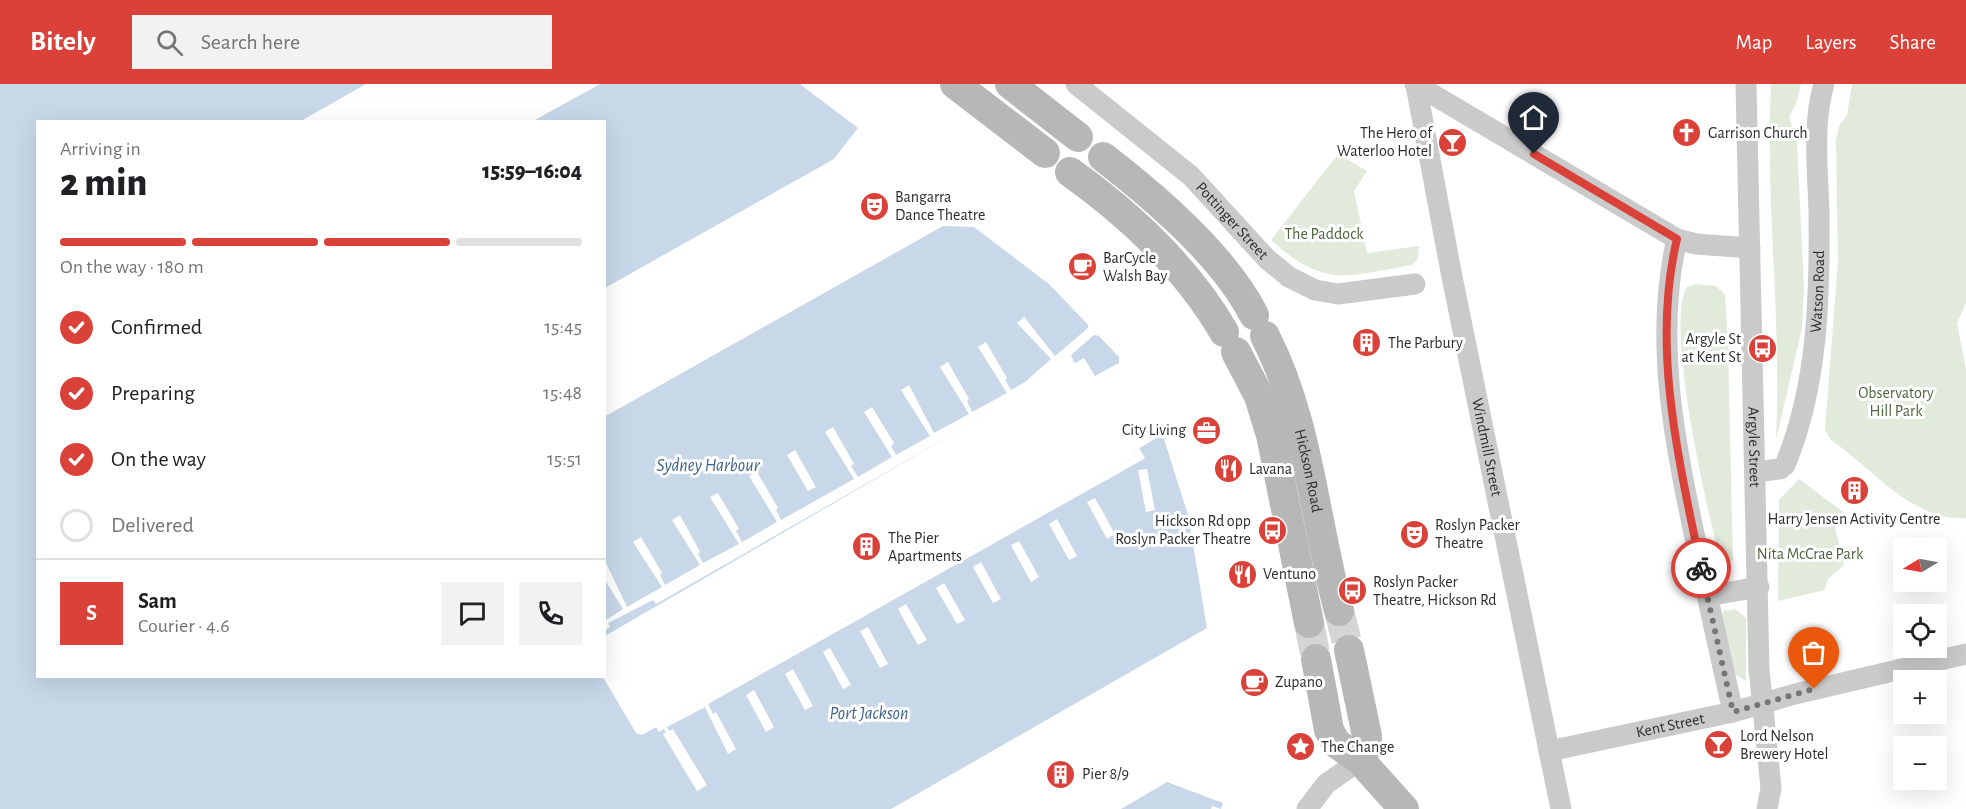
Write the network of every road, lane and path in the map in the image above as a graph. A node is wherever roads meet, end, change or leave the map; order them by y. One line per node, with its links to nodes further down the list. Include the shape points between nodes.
1 (954, 84): 8 (street)
2 (1010, 84): 7 (street)
3 (1076, 84): 13 (street, Pottinger Street, via 1191,176 1288,277 1315,290 1338,294)
4 (1746, 84): 12 (street, Argyle Street)
5 (1824, 84): 14 (street, Watson Road, via 1818,115 1820,290 1814,346 1785,465)
6 (1415, 85): 11 (street); 24 (street, Windmill Street)
7 (1078, 137)
8 (1046, 153)
9 (1103, 157): 17 (street, Hickson Road, via 1157,200 1238,285 1287,385 1313,484)
10 (1070, 172): 18 (street, Hickson Road, via 1136,222 1209,305 1259,396 1271,435)
11 (1677, 239): 12 (street); 16 (street, via 1668,277 1666,321 1676,448)
12 (1750, 248): 14 (street, Argyle Street)
13 (1415, 284)
14 (1756, 472): 15 (street, Argyle Street)
15 (1759, 587): 16 (street); 22 (street, Argyle Street)
16 (1707, 596): 23 (street)
17 (1339, 611)
18 (1309, 623)
19 (1349, 650): 25 (street, via 1367,736 1367,747)
20 (1966, 654): 22 (street, Kent Street)
21 (1316, 658): 25 (street, via 1329,730 1336,743)
22 (1761, 704): 23 (street, Kent Street); 29 (street, Argyle Street, via 1771,777)
23 (1733, 712): 24 (street, Kent Street)
24 (1549, 751): 28 (street, Windmill Street)
25 (1360, 760): 26 (street, via 1326,784); 27 (street)
26 (1307, 809)
27 (1404, 809)
28 (1561, 809)
29 (1767, 809)

